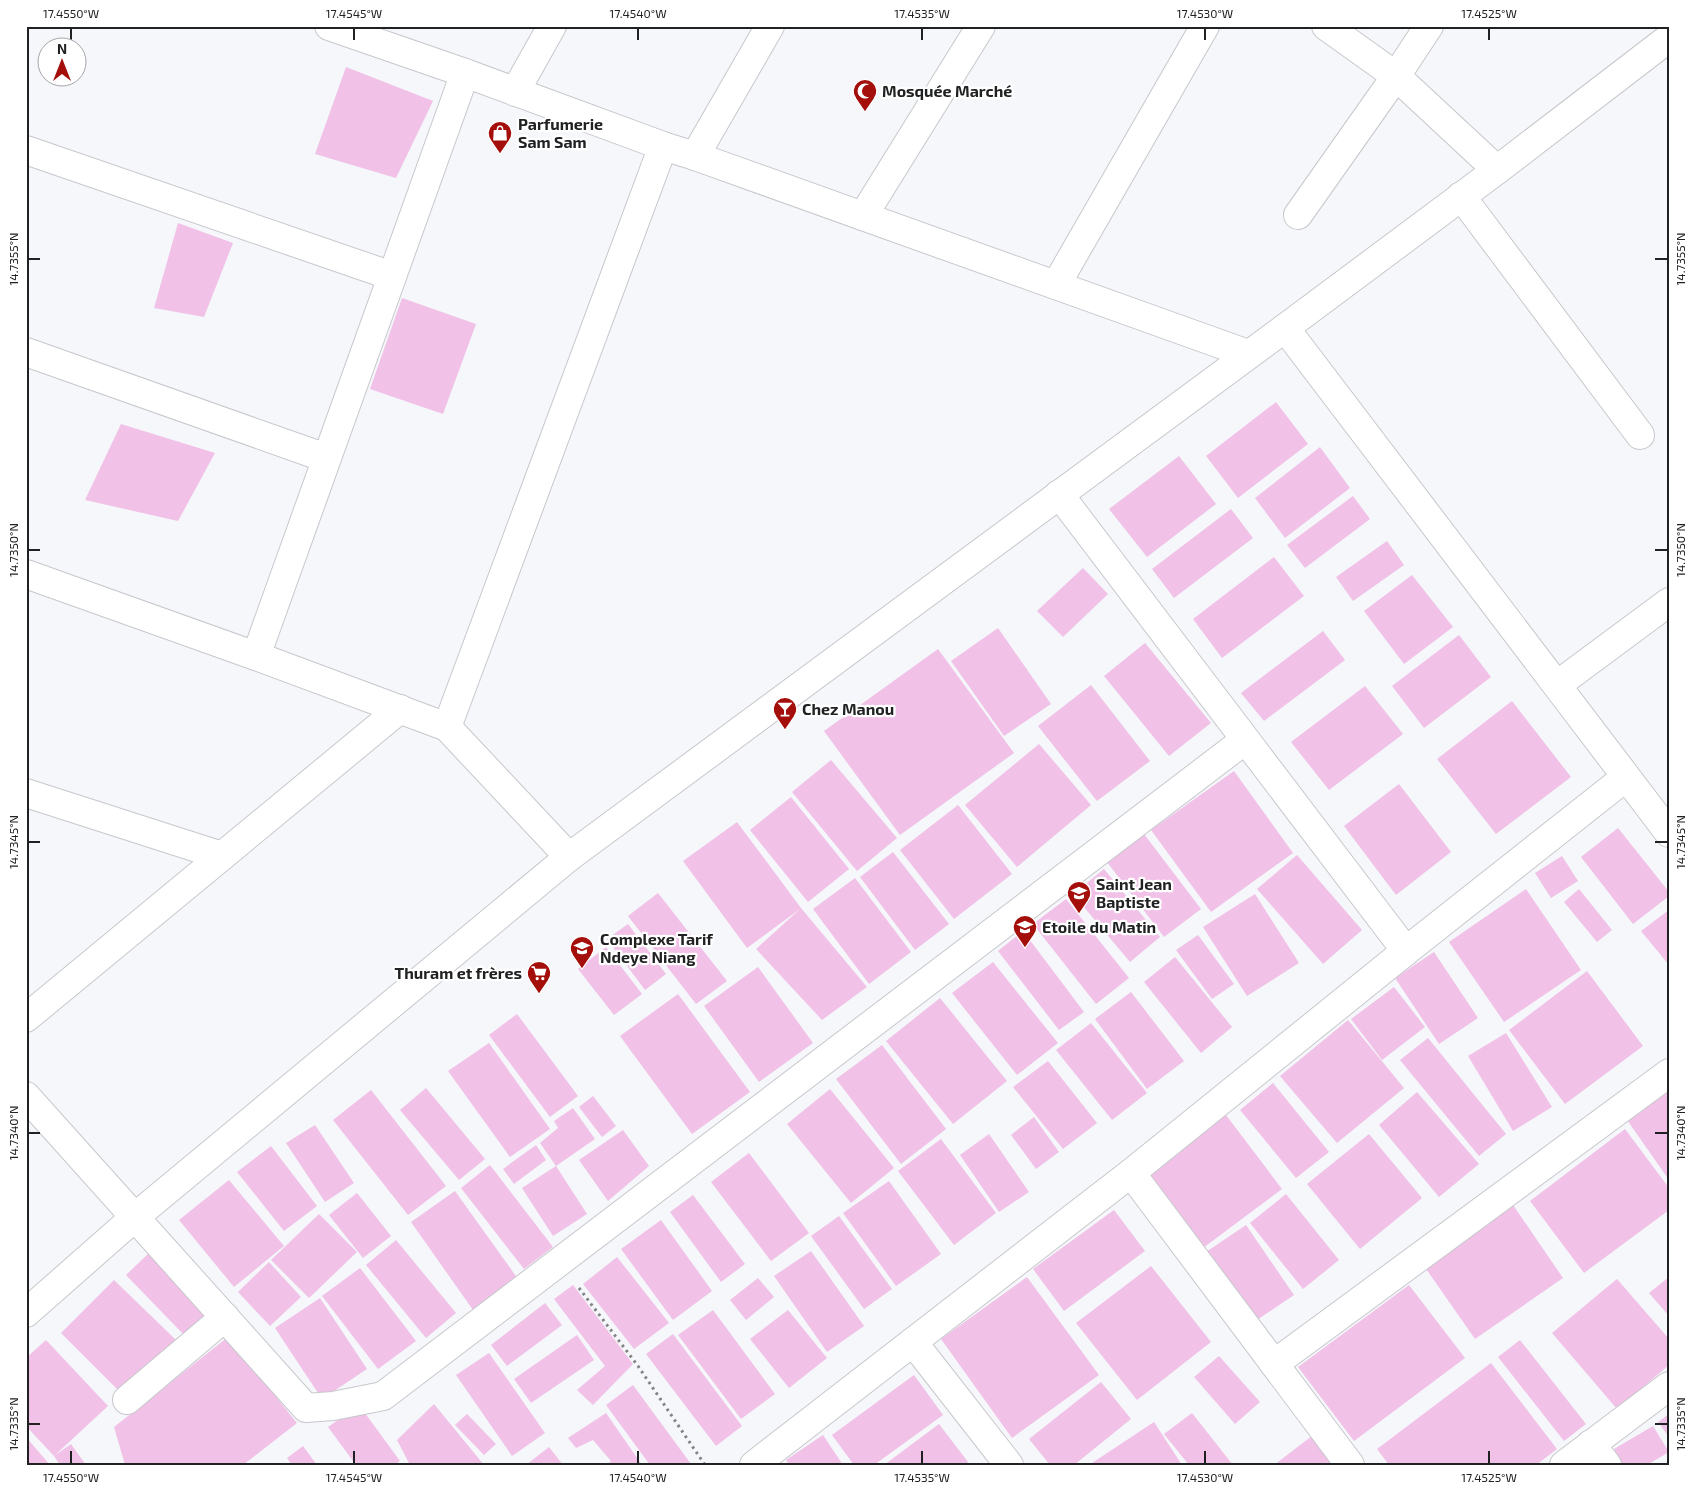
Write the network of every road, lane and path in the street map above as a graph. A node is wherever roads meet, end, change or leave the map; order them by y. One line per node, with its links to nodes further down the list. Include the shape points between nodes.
1 (552, 26): 11 (street)
2 (770, 26): 14 (street)
3 (981, 26): 18 (street)
4 (1205, 26): 20 (street)
5 (1326, 26): 10 (street)
6 (1429, 26): 10 (street)
7 (339, 28): 9 (street)
8 (1669, 38): 15 (street)
9 (466, 73): 11 (street); 19 (street)
10 (1396, 76): 15 (street); 17 (street)
11 (515, 92): 12 (street)
12 (663, 146): 14 (street); 32 (street)
13 (26, 150): 19 (street)
14 (695, 156): 18 (street)
15 (1497, 170): 16 (street)
16 (1461, 196): 21 (street); 24 (street)
17 (1298, 215)
18 (863, 216): 20 (street)
19 (392, 276): 25 (street)
20 (1056, 286): 23 (street)
21 (1285, 328): 23 (street); 30 (street)
22 (26, 352): 25 (street)
23 (1248, 354): 26 (street)
24 (1640, 435)
25 (326, 458): 29 (street)
26 (1059, 494): 33 (street); 38 (street)
27 (26, 574): 29 (street)
28 (1669, 602): 30 (street)
29 (256, 656): 31 (street)
30 (1557, 685): 34 (street)
31 (400, 709): 32 (street); 37 (street)
32 (447, 727): 38 (street)
33 (1246, 740): 39 (street); 45 (street)
34 (1626, 777): 36 (street); 39 (street)
35 (26, 793): 37 (street)
36 (1669, 833)
37 (222, 856): 40 (street)
38 (569, 857): 44 (street)
39 (1406, 950): 43 (street)
40 (26, 1018)
41 (1669, 1074): 49 (street)
42 (26, 1096): 44 (street)
43 (1131, 1173): 48 (street); 49 (street)
44 (135, 1217): 46 (street); 47 (street)
45 (559, 1262): 47 (street, via 383,1396 333,1406 306,1408); 53 (path, via 638,1366)
46 (26, 1313)
47 (225, 1317): 51 (street)
48 (913, 1342): 54 (street); 55 (street)
49 (1274, 1364): 56 (street)
50 (1669, 1386): 52 (street)
51 (127, 1400)
52 (1599, 1454): 57 (street)
53 (705, 1465)
54 (754, 1465)
55 (1009, 1465)
56 (1350, 1465)
57 (1564, 1465)

